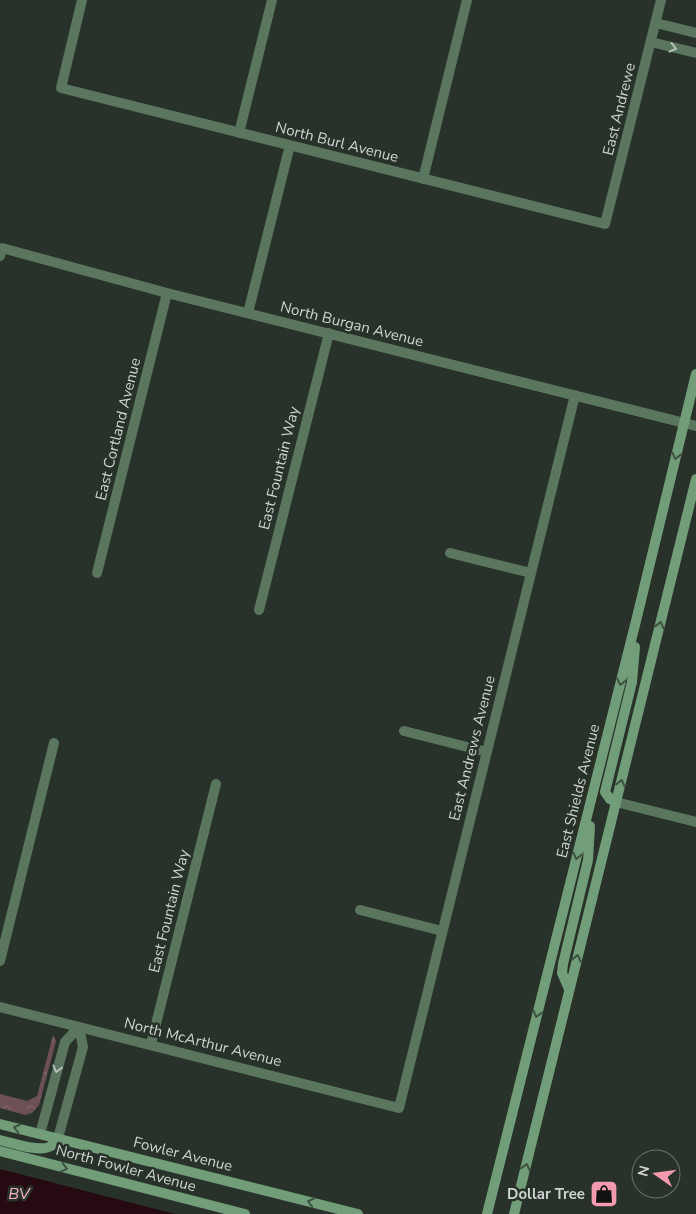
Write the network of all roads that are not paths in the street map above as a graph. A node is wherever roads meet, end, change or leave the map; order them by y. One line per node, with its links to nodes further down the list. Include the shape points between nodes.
1 (82, 0): 9 (street, North Burl Avenue, via 61,88)
2 (272, 0): 9 (street)
3 (467, 0): 11 (street)
4 (661, 0): 5 (street, East Andrewe)
5 (656, 23): 6 (street); 7 (street, East Andrewe)
6 (696, 33)
7 (651, 42): 8 (street, one-way to 8); 12 (street, East Andrewe)
8 (696, 53)
9 (239, 133): 10 (street, North Burl Avenue)
10 (290, 145): 11 (street, North Burl Avenue); 15 (street)
11 (423, 179): 12 (street, North Burl Avenue)
12 (606, 224)
13 (1, 252): 14 (street, North Burgan Avenue)
14 (167, 293): 15 (street, North Burgan Avenue); 23 (street, East Cortland Avenue)
15 (248, 313): 16 (street, North Burgan Avenue)
16 (328, 333): 18 (street, North Burgan Avenue); 25 (street, East Fountain Way)
17 (696, 374): 19 (main road, East Shields Avenue)
18 (574, 395): 19 (street, North Burgan Avenue); 24 (street, East Andrews Avenue)
19 (684, 423): 20 (street, North Burgan Avenue); 26 (main road, East Shields Avenue, one-way to 26)
20 (696, 426)
21 (696, 479): 32 (main road, one-way to 21)
22 (450, 553): 24 (street)
23 (97, 573)
24 (531, 573): 29 (street, East Andrews Avenue)
25 (259, 610)
26 (636, 621): 31 (main road, East Shields Avenue, one-way to 31); 32 (main road, via 632,682 605,792)
27 (404, 731): 29 (street)
28 (54, 743): 36 (street)
29 (487, 752): 35 (street, East Andrews Avenue)
30 (216, 784): 40 (street, East Fountain Way)
31 (592, 800): 37 (main road, via 588,860 563,964 562,973); 49 (main road, East Shields Avenue, one-way to 49)
32 (616, 802): 33 (street); 37 (main road, one-way to 32)
33 (696, 822)
34 (360, 910): 35 (street)
35 (442, 931): 41 (street, East Andrews Avenue)
36 (0, 961)
37 (569, 989): 50 (main road, one-way to 37)
38 (0, 1006): 39 (street, North McArthur Avenue)
39 (79, 1027): 40 (street, North McArthur Avenue); 43 (street, one-way to 43, via 65,1042); 44 (street, via 83,1047)
40 (151, 1044): 41 (street, North McArthur Avenue)
41 (399, 1108)
42 (0, 1124): 43 (main road, Fowler Avenue, one-way to 42)
43 (40, 1134): 44 (main road, Fowler Avenue)
44 (58, 1138): 45 (main road, via 47,1148); 48 (main road, Fowler Avenue, one-way to 44)
45 (0, 1140)
46 (0, 1151): 47 (main road, North Fowler Avenue, one-way to 47)
47 (244, 1214)
48 (358, 1214)
49 (487, 1214)
50 (514, 1214)

